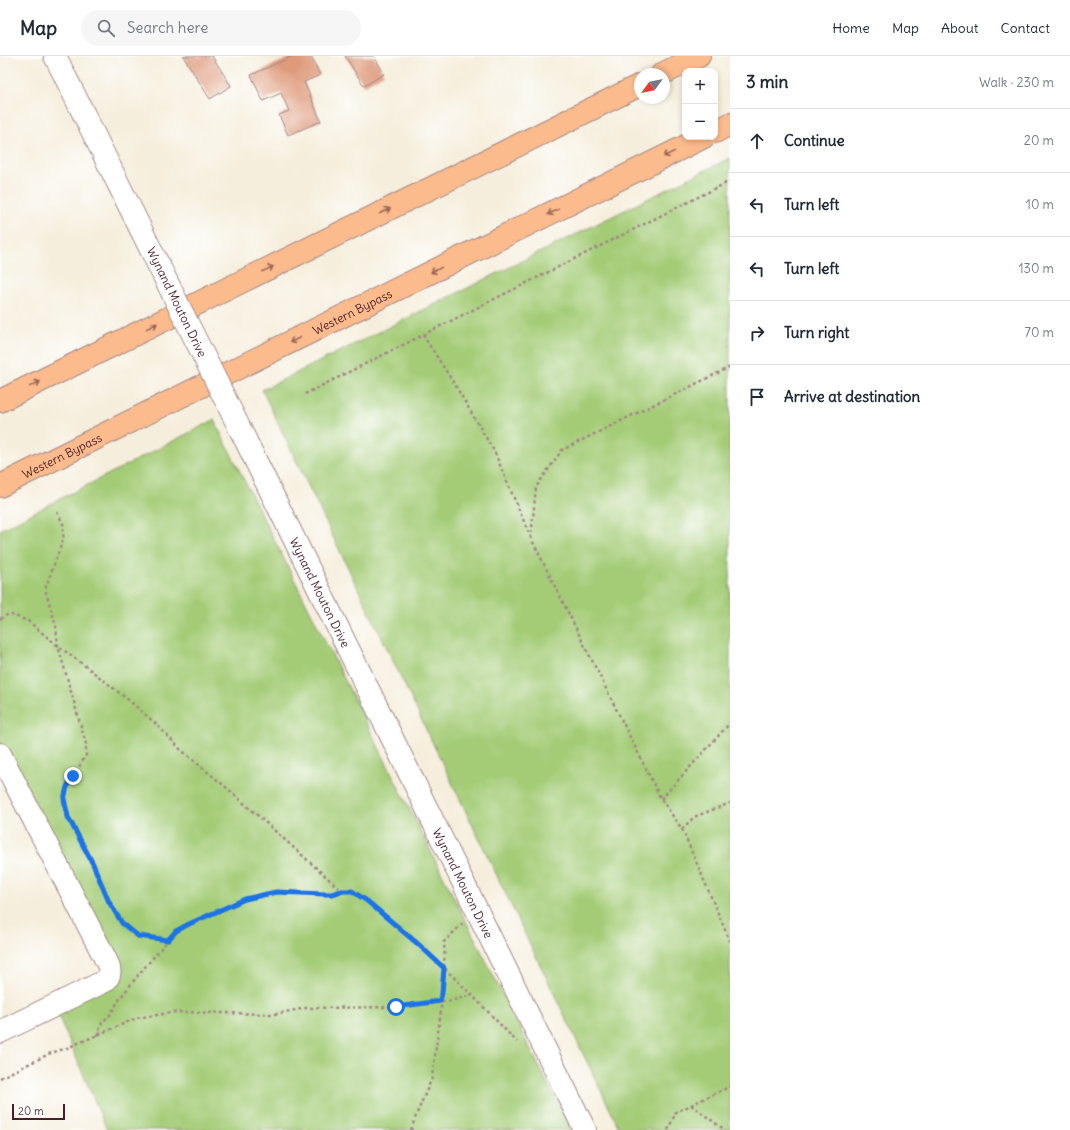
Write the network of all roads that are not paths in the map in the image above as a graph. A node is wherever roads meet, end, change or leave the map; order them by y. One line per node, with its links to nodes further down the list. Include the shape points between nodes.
1 (55, 56): 12 (street, Wynand Mouton Drive, bridge)
2 (699, 56): 3 (highway)
3 (670, 70)
4 (634, 88): 8 (highway, one-way to 4)
5 (730, 124): 6 (highway)
6 (718, 130)
7 (698, 140): 9 (highway, Western Bypass, one-way to 9)
8 (0, 401)
9 (0, 486)
10 (0, 754): 11 (street, via 110,968 110,975 105,981)
11 (0, 1032)
12 (585, 1130)

